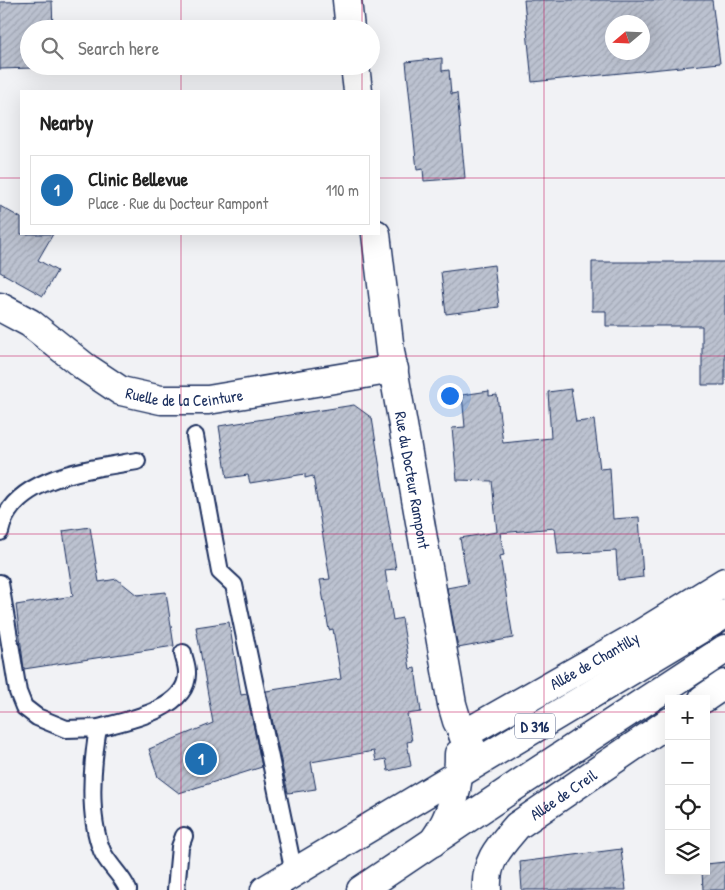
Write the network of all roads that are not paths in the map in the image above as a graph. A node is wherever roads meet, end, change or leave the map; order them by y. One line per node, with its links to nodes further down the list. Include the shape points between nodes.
1 (347, 0): 2 (street)
2 (349, 20)
3 (356, 75): 4 (street)
4 (358, 90)
5 (376, 235): 7 (street, Rue du Docteur Rampont)
6 (0, 308): 7 (street, Ruelle de la Ceinture, via 30,323 121,391 160,400 208,400)
7 (394, 369): 20 (street, Rue du Docteur Rampont, via 452,704)
8 (195, 436): 24 (lane, via 220,572 234,585)
9 (137, 461): 10 (lane, via 69,474 24,494 10,506)
10 (0, 532)
11 (725, 582): 20 (street, Allée de Chantilly, via 634,638)
12 (0, 583): 19 (lane, via 18,692 24,707 37,717 66,729)
13 (725, 614): 21 (street, D 316)
14 (725, 649): 23 (street, D 316)
15 (183, 652): 19 (lane, via 187,673 182,689 172,702 144,716)
16 (725, 684): 17 (street)
17 (709, 695)
18 (665, 725): 29 (street, Allée de Creil, via 518,826 488,866)
19 (98, 728): 25 (lane, via 93,758 95,830 103,854)
20 (461, 730): 21 (street, Rue du Docteur Rampont)
21 (469, 766): 23 (street, via 452,810); 24 (street, D 316)
22 (184, 836): 26 (lane)
23 (433, 842): 28 (street, D 316)
24 (294, 873): 27 (street, D 316)
25 (128, 890)
26 (176, 890)
27 (265, 890)
28 (361, 890)
29 (487, 890)

